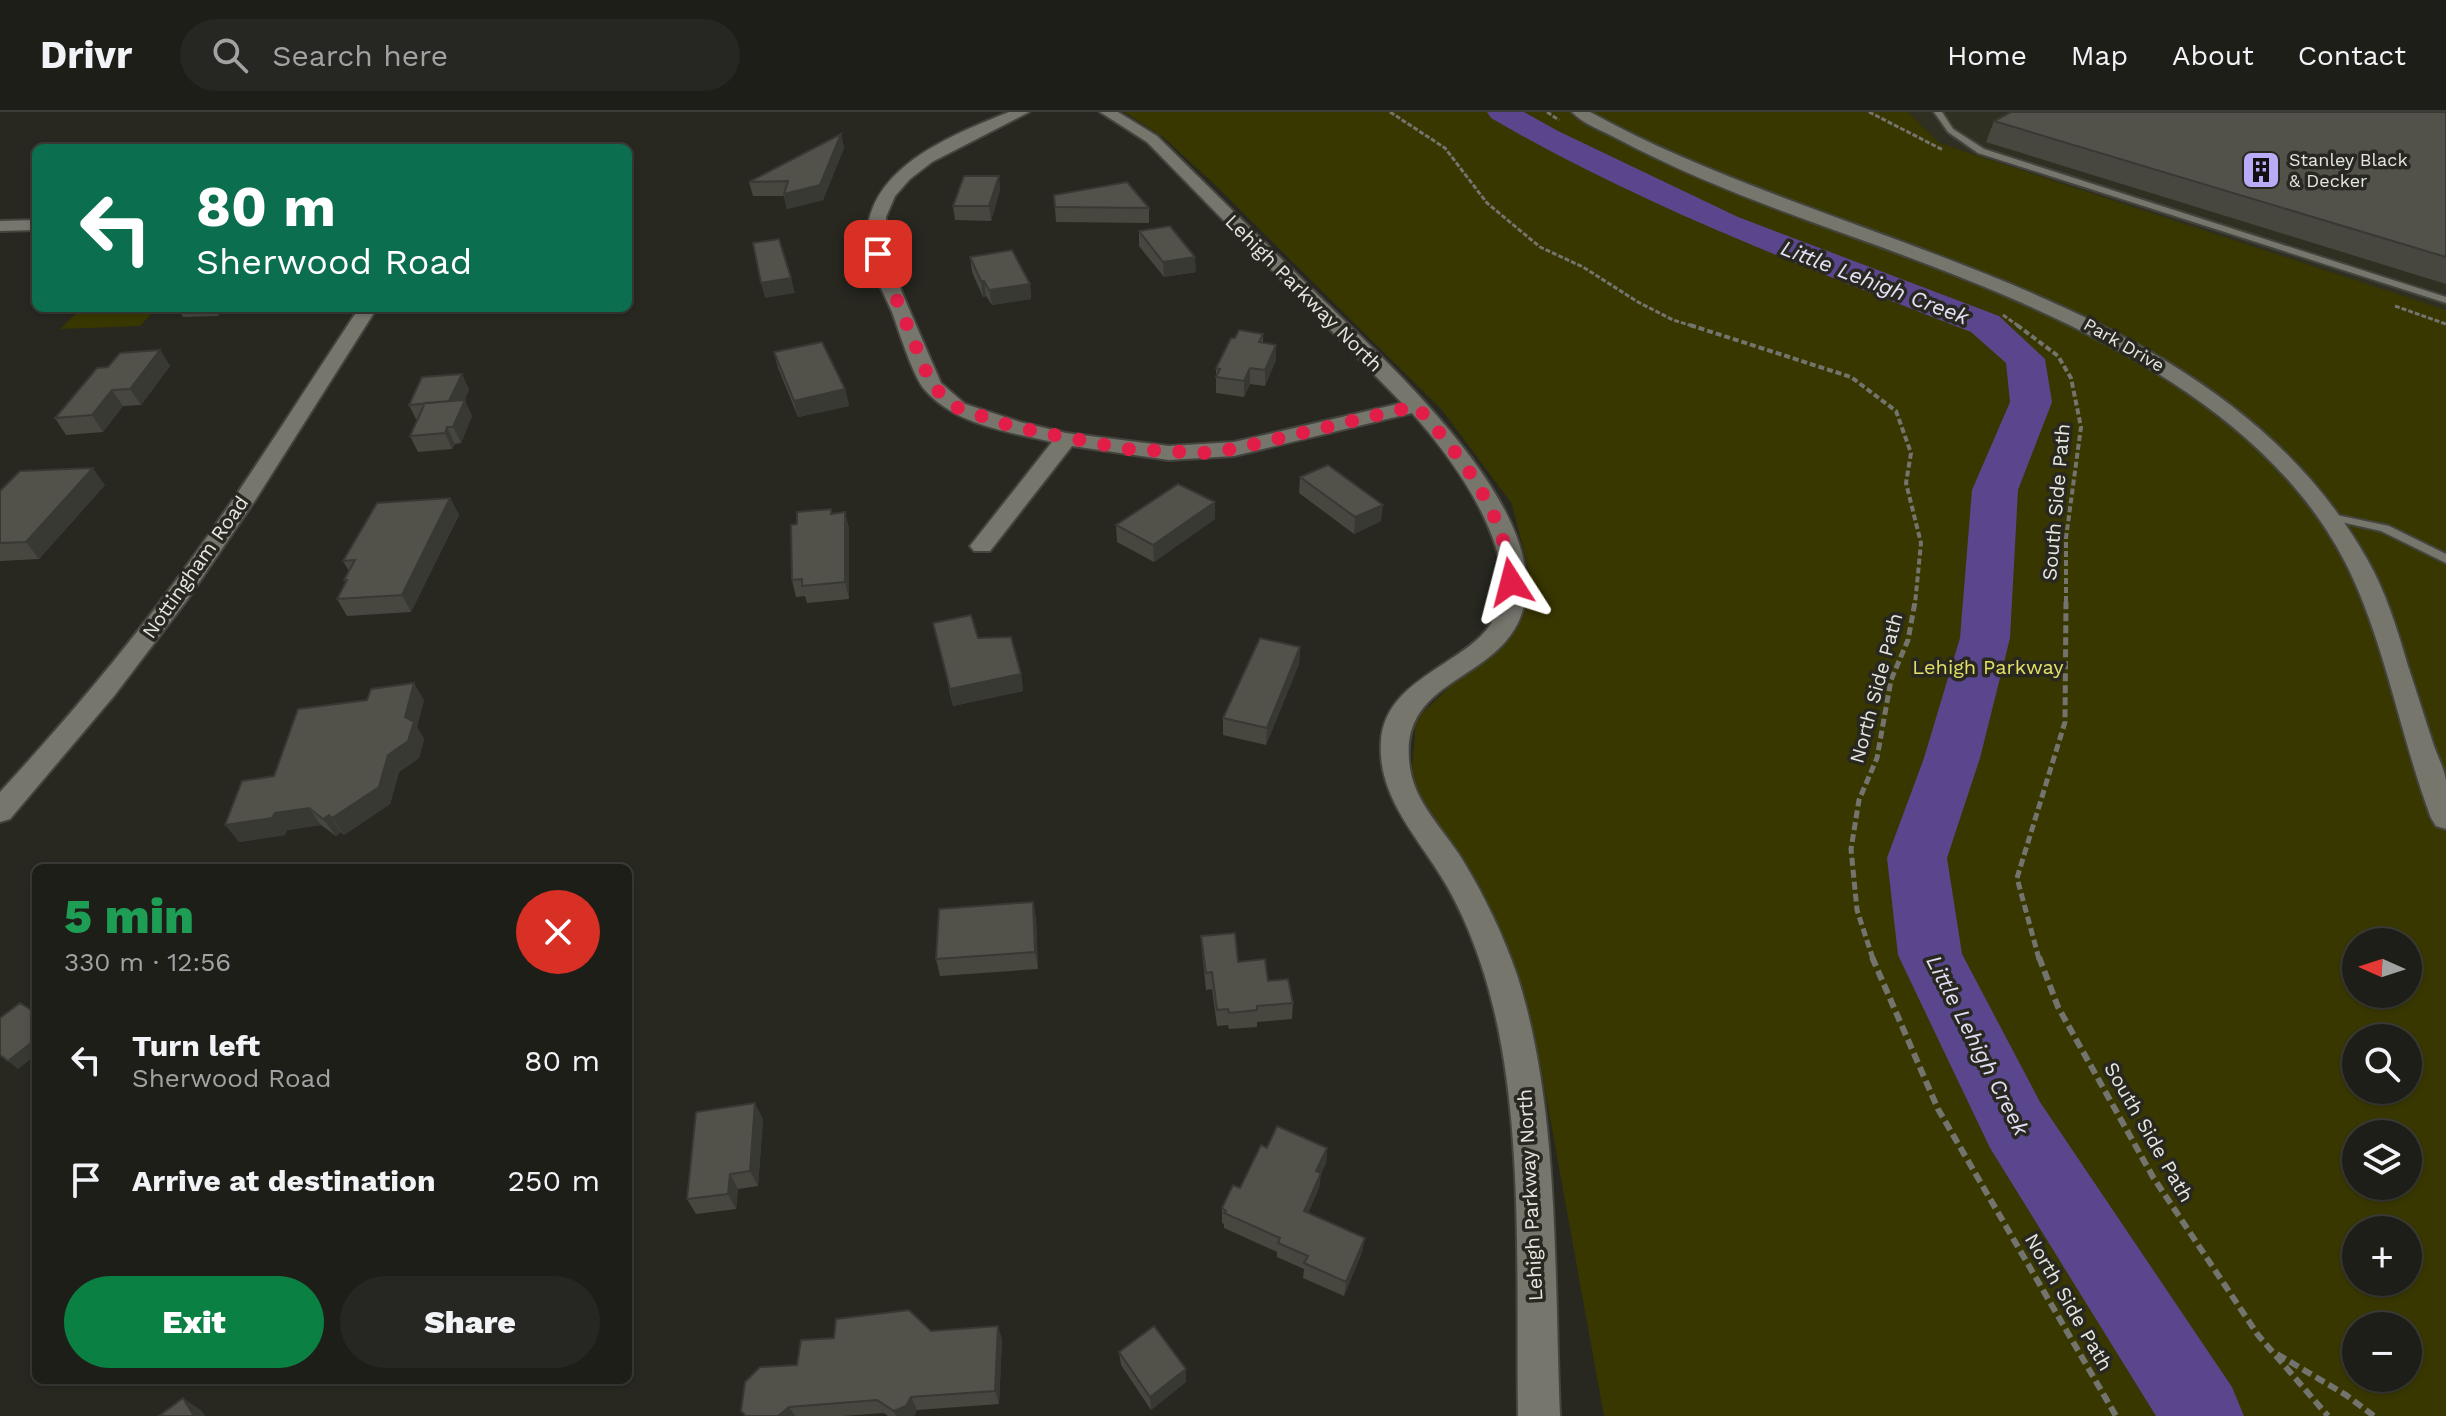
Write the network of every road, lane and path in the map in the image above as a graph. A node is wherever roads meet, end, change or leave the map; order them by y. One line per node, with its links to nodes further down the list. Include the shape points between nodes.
1 (1022, 112): 13 (street, via 952,142 916,166 886,200 875,238 932,386 942,398 974,416)
2 (1107, 112): 12 (street, Lehigh Parkway North, via 1152,139)
3 (1390, 112): 21 (path, North Side Path, via 1445,148 1487,203 1540,247 1673,320 1851,377 1896,411 1911,453 1906,483 1920,534 1917,592 1908,640 1891,680 1877,758 1859,800 1851,849 1857,910 1938,1109)
4 (1547, 112): 6 (path)
5 (1938, 112): 9 (lane, via 1959,138 1981,151)
6 (1573, 118): 14 (street, Park Drive, via 1721,182 1969,271 2079,319 2217,406 2295,476)
7 (32, 225): 8 (street)
8 (0, 226)
9 (2446, 300)
10 (1995, 309): 19 (path, South Side Path, via 2058,356 2071,378 2081,427 2066,538 2065,722 2017,878 2031,938 2058,1007 2153,1177)
11 (365, 312): 17 (street, Nottingham Road, via 179,593)
12 (1416, 406): 13 (street, via 1202,453); 20 (street, Lehigh Parkway North, via 1489,503 1509,563 1513,602 1506,622 1493,640 1417,695 1402,717 1395,767 1403,794 1478,918 1501,974 1517,1036 1529,1128)
13 (1066, 439): 15 (street)
14 (2327, 516): 16 (lane, via 2385,528); 18 (street, Park Drive, via 2375,601)
15 (982, 546)
16 (2446, 559)
17 (0, 811)
18 (2446, 818)
19 (2273, 1352): 22 (path, South Side Path); 23 (path)
20 (1539, 1416)
21 (2116, 1416)
22 (2328, 1416)
23 (2374, 1416)

